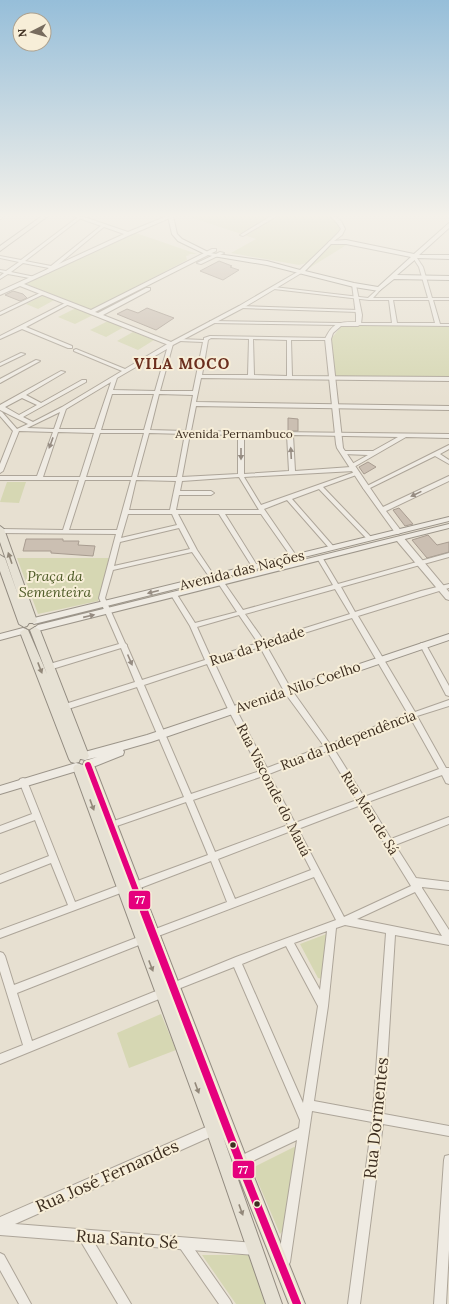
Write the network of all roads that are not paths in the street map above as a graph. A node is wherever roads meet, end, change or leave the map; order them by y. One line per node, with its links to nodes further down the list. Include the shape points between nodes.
1 (28, 277): 7 (street)
2 (162, 277): 24 (street)
3 (173, 277): 26 (street)
4 (293, 277): 12 (street)
5 (321, 277): 11 (main road)
6 (393, 277): 8 (main road); 13 (main road)
7 (33, 278): 10 (street)
8 (424, 278): 9 (main road); 19 (street)
9 (449, 278)
10 (20, 284): 14 (street); 15 (street)
11 (354, 285): 13 (main road); 16 (street)
12 (274, 288): 16 (street); 22 (street)
13 (379, 289): 17 (street)
14 (0, 293)
15 (44, 293): 21 (street); 25 (street)
16 (356, 298): 17 (street); 23 (street)
17 (369, 299): 18 (street)
18 (391, 299): 19 (street); 31 (street)
19 (430, 300): 20 (street); 32 (street)
20 (449, 300)
21 (69, 303): 24 (street); 33 (street)
22 (241, 307): 23 (street); 27 (street)
23 (358, 311): 29 (street)
24 (91, 312): 26 (street)
25 (0, 314)
26 (99, 315): 40 (street)
27 (212, 322): 28 (street); 38 (street)
28 (340, 324): 29 (street); 37 (street)
29 (358, 324): 31 (street)
30 (449, 324): 32 (street)
31 (395, 325): 32 (street)
32 (438, 325)
33 (22, 327): 34 (street); 44 (street)
34 (0, 338)
35 (251, 338): 36 (street); 39 (street, via 210,337); 49 (street)
36 (289, 338): 37 (street); 50 (street)
37 (328, 339): 52 (street)
38 (179, 340): 39 (street); 40 (street)
39 (205, 340): 47 (street)
40 (170, 344): 44 (street); 57 (street)
41 (23, 354): 43 (street)
42 (38, 361): 51 (street)
43 (0, 365)
44 (124, 371): 48 (street)
45 (63, 372): 59 (street)
46 (0, 375): 51 (street)
47 (199, 376): 49 (street); 58 (street)
48 (115, 377): 56 (street); 64 (street)
49 (251, 377): 50 (street)
50 (290, 377): 52 (street)
51 (6, 378): 54 (street)
52 (332, 378): 53 (street); 62 (street)
53 (449, 379)
54 (0, 381)
55 (84, 381): 61 (street)
56 (110, 392): 57 (street); 71 (street)
57 (157, 393): 58 (street); 72 (street)
58 (195, 393): 60 (street)
59 (21, 396): 61 (street); 63 (street)
60 (193, 404): 62 (street); 73 (street)
61 (41, 405): 67 (street)
62 (336, 406): 65 (street); 76 (street)
63 (0, 407): 67 (street)
64 (64, 408): 68 (street); 70 (street)
65 (449, 408)
66 (0, 413): 69 (street)
67 (19, 417): 68 (street)
68 (33, 424): 69 (street)
69 (17, 431): 70 (street, Avenida Pernambuco); 85 (street)
70 (56, 431): 71 (street, Avenida Pernambuco); 90 (street, one-way to 90)
71 (98, 432): 72 (street, Avenida Pernambuco); 91 (street)
72 (146, 432): 73 (street, Avenida Pernambuco); 93 (street)
73 (187, 433): 74 (street, Avenida Pernambuco); 92 (street)
74 (241, 433): 75 (street, Avenida Pernambuco); 87 (street, one-way to 87)
75 (290, 433): 76 (street, Avenida Pernambuco); 86 (street, one-way to 75)
76 (338, 434): 77 (street, Avenida Pernambuco); 80 (street)
77 (404, 435): 78 (street, Avenida Pernambuco); 81 (street)
78 (449, 436)
79 (449, 447): 82 (street)
80 (343, 452): 81 (street); 84 (street)
81 (374, 453): 84 (street)
82 (436, 454): 83 (street); 95 (street)
83 (449, 462)
84 (354, 469): 86 (street); 94 (street); 95 (street)
85 (0, 471)
86 (292, 473): 87 (street)
87 (241, 476): 92 (street); 99 (street)
88 (0, 478): 90 (street)
89 (449, 478): 100 (street, one-way to 100)
90 (38, 479): 91 (street)
91 (83, 479): 93 (street); 108 (street)
92 (178, 479): 93 (street); 97 (street)
93 (134, 480): 102 (street)
94 (320, 487): 98 (street); 111 (street)
95 (366, 488): 100 (street)
96 (211, 493): 97 (street)
97 (176, 494): 101 (street)
98 (288, 498): 99 (street); 114 (street)
99 (261, 510): 103 (street); 118 (street)
100 (382, 510): 110 (street)
101 (173, 511): 102 (street); 103 (street); 106 (street)
102 (126, 512): 109 (street)
103 (221, 512): 121 (street)
104 (449, 519): 105 (main road, Avenida das Nações)
105 (444, 525): 110 (main road, Avenida das Nações)
106 (181, 526): 112 (street); 115 (street)
107 (0, 530): 108 (street); 134 (main road, one-way to 107)
108 (65, 532): 109 (street)
109 (120, 532): 112 (street)
110 (399, 535): 111 (main road, Avenida das Nações); 113 (main road, Avenida das Nações); 120 (street)
111 (370, 539): 113 (main road, Avenida das Nações)
112 (118, 540): 123 (street)
113 (352, 547): 114 (main road, Avenida das Nações); 119 (main road, Avenida das Nações)
114 (332, 548): 118 (main road, Avenida das Nações)
115 (194, 550): 123 (street); 124 (street)
116 (449, 555): 120 (street)
117 (0, 558): 122 (main road)
118 (294, 558): 121 (main road, Avenida das Nações)
119 (320, 558): 125 (main road, Avenida das Nações); 126 (street)
120 (421, 562): 126 (street); 127 (street)
121 (255, 567): 124 (main road, Avenida das Nações)
122 (2, 568): 134 (main road)
123 (109, 569): 130 (street, via 102,598)
124 (212, 577): 130 (main road, Avenida das Nações, one-way to 130)
125 (221, 583): 128 (main road, Avenida das Nações); 131 (street, Rua Men de Sá)
126 (337, 585): 131 (street); 132 (street)
127 (445, 587): 129 (street); 132 (street, Rua da Piedade)
128 (174, 595): 130 (main road, Avenida das Nações); 133 (street, Rua Visconde do Mauá)
129 (449, 597)
130 (107, 608): 134 (main road, Avenida das Nações); 139 (street)
131 (241, 613): 133 (street); 138 (street, Rua Men de Sá)
132 (355, 615): 138 (street, Rua da Piedade); 141 (street)
133 (193, 626): 142 (street, Rua Visconde do Mauá)
134 (29, 627): 135 (main road, Avenida das Nações); 136 (main road, Avenida das Nações); 143 (main road); 153 (main road, one-way to 153)
135 (0, 630)
136 (0, 636)
137 (449, 637): 140 (main road, Avenida Nilo Coelho)
138 (262, 644): 142 (street, Rua da Piedade); 145 (street, Rua Men de Sá)
139 (124, 645): 143 (street); 144 (street, one-way to 144)
140 (423, 645): 141 (main road, Avenida Nilo Coelho); 146 (street)
141 (380, 659): 145 (main road, Avenida Nilo Coelho); 150 (street)
142 (209, 661): 144 (street, Rua da Piedade); 149 (street, Rua Visconde do Mauá)
143 (49, 667): 148 (main road)
144 (140, 683): 148 (street, Rua da Piedade); 151 (street)
145 (288, 690): 149 (main road, Avenida Nilo Coelho); 152 (street, Rua Men de Sá)
146 (449, 693)
147 (449, 703): 150 (street, Rua da Independência)
148 (65, 707): 153 (main road)
149 (232, 710): 151 (main road, Avenida Nilo Coelho); 155 (street, Rua Visconde do Mauá)
150 (413, 714): 152 (street, Rua da Independência); 154 (street)
151 (162, 734): 153 (main road, Avenida Nilo Coelho); 159 (street)
152 (329, 748): 155 (street, Rua da Independência); 160 (street, Rua Men de Sá)
153 (81, 762): 157 (main road, Avenida Nilo Coelho); 163 (main road); 173 (main road, one-way to 173)
154 (446, 771): 156 (street); 160 (street)
155 (265, 772): 159 (street, Rua da Independência); 164 (street, Rua Visconde do Mauá)
156 (449, 781)
157 (24, 782): 158 (main road, Avenida Nilo Coelho); 161 (street)
158 (1, 790)
159 (188, 798): 163 (street, Rua da Independência); 167 (street)
160 (362, 801): 164 (street); 166 (street, Rua Men de Sá)
161 (37, 816): 165 (street); 168 (street)
162 (449, 820): 166 (street)
163 (111, 825): 173 (main road)
164 (294, 827): 167 (street); 169 (street, Rua Visconde do Mauá)
165 (0, 830)
166 (389, 844): 171 (street, Rua Men de Sá)
167 (212, 856): 173 (street); 174 (street)
168 (54, 858): 170 (street); 175 (street)
169 (316, 872): 174 (street); 176 (street, Rua Visconde do Mauá)
170 (0, 879)
171 (416, 885): 172 (street); 176 (street); 180 (street, Rua Men de Sá)
172 (449, 886)
173 (129, 887): 175 (street); 179 (main road)
174 (232, 903): 179 (street)
175 (73, 907): 178 (street)
176 (339, 923): 177 (street); 181 (street); 187 (street)
177 (391, 931): 182 (street); 191 (street, Rua Dormentes)
178 (0, 934)
179 (147, 937): 185 (main road); 186 (street)
180 (449, 938)
181 (288, 941): 184 (street); 187 (street)
182 (449, 941)
183 (0, 956): 186 (street)
184 (236, 961): 185 (street); 192 (street)
185 (167, 990): 188 (street); 193 (main road, one-way to 193); 197 (main road)
186 (11, 991): 188 (street)
187 (323, 1006): 190 (street)
188 (29, 1047): 189 (street)
189 (0, 1059)
190 (308, 1105): 191 (street); 192 (street)
191 (378, 1119): 194 (street); 209 (street, Rua Dormentes)
192 (306, 1121): 195 (street)
193 (213, 1130): 198 (street, Rua José Fernandes); 201 (main road, one-way to 201)
194 (449, 1131)
195 (303, 1132): 197 (street); 203 (street)
196 (449, 1160): 210 (street)
197 (240, 1162): 203 (main road)
198 (1, 1225): 199 (street, Rua Santo Sé)
199 (84, 1236): 200 (street, Rua Santo Sé); 205 (street)
200 (184, 1244): 201 (street, Rua Santo Sé); 206 (street)
201 (255, 1249): 207 (main road)
202 (0, 1259): 204 (street)
203 (282, 1270): 208 (main road)
204 (25, 1304)
205 (126, 1304)
206 (226, 1304)
207 (274, 1304)
208 (296, 1304)
209 (354, 1304)
210 (440, 1304)

